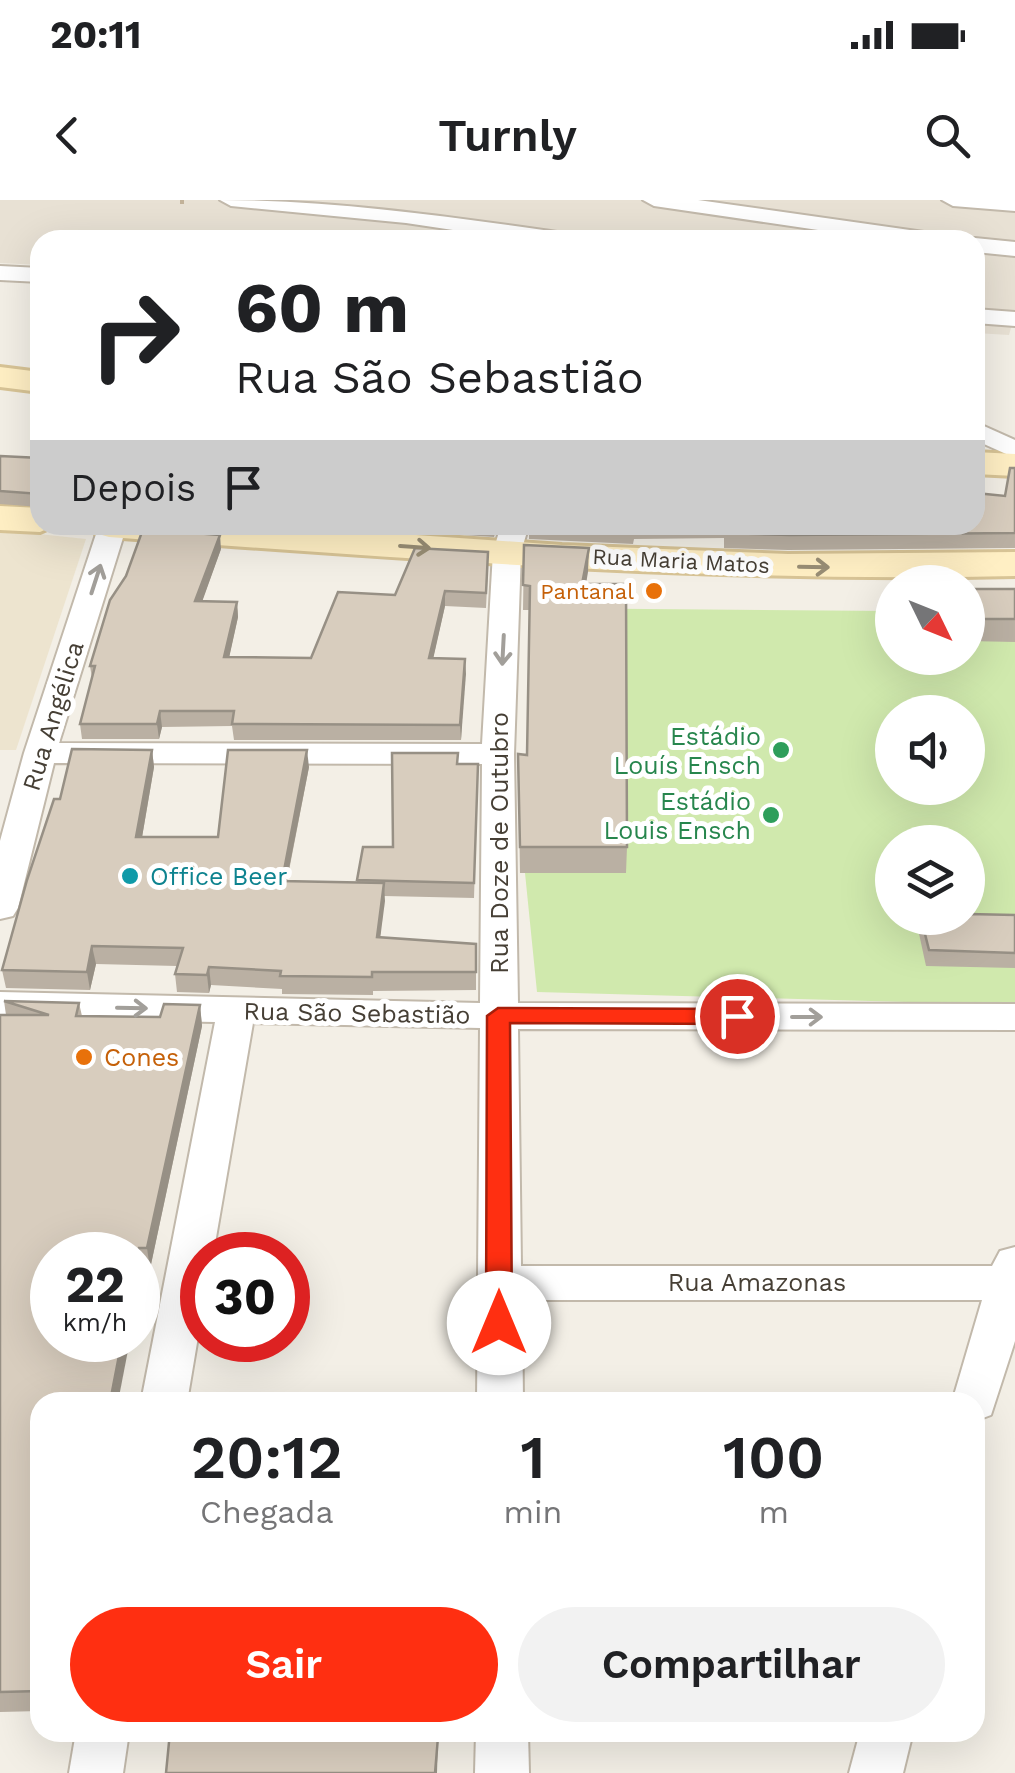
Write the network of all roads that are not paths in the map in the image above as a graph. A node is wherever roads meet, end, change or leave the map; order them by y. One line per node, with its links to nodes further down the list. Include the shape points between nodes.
1 (231, 200): 6 (street)
2 (428, 200): 6 (street)
3 (654, 200): 8 (street)
4 (953, 200): 5 (street)
5 (1015, 205)
6 (406, 217): 7 (street)
7 (496, 230)
8 (862, 230)
9 (985, 246): 10 (street)
10 (1015, 249)
11 (0, 273): 12 (street)
12 (30, 274)
13 (985, 317): 14 (street)
14 (1015, 319)
15 (0, 377): 16 (main road)
16 (30, 381)
17 (985, 435): 18 (street)
18 (1015, 450)
19 (985, 464): 20 (main road)
20 (1015, 465)
21 (0, 518): 22 (main road)
22 (30, 520)
23 (108, 535): 27 (street, Rua Angélica, one-way to 23)
24 (397, 535): 25 (main road, Rua Maria Matos, one-way to 25)
25 (511, 539): 26 (main road, Rua Maria Matos, one-way to 26, via 726,565); 28 (street, Rua Doze de Outubro, one-way to 28)
26 (1015, 564)
27 (40, 753): 28 (street); 29 (street, Rua Angélica)
28 (498, 754): 32 (street, Rua Doze de Outubro)
29 (0, 908)
30 (0, 1005): 31 (street, Rua São Sebastião, one-way to 31)
31 (236, 1010): 32 (street, Rua São Sebastião); 36 (street)
32 (498, 1016): 33 (street, Rua São Sebastião, one-way to 33); 35 (street, Rua Doze de Outubro)
33 (1015, 1018)
34 (1012, 1276): 35 (street, Rua Amazonas); 38 (street)
35 (499, 1283): 37 (street, Rua Doze de Outubro)
36 (166, 1392)
37 (500, 1392)
38 (978, 1392)
39 (102, 1742): 42 (street)
40 (502, 1742): 43 (street)
41 (884, 1742): 44 (street)
42 (96, 1773)
43 (502, 1773)
44 (876, 1773)

